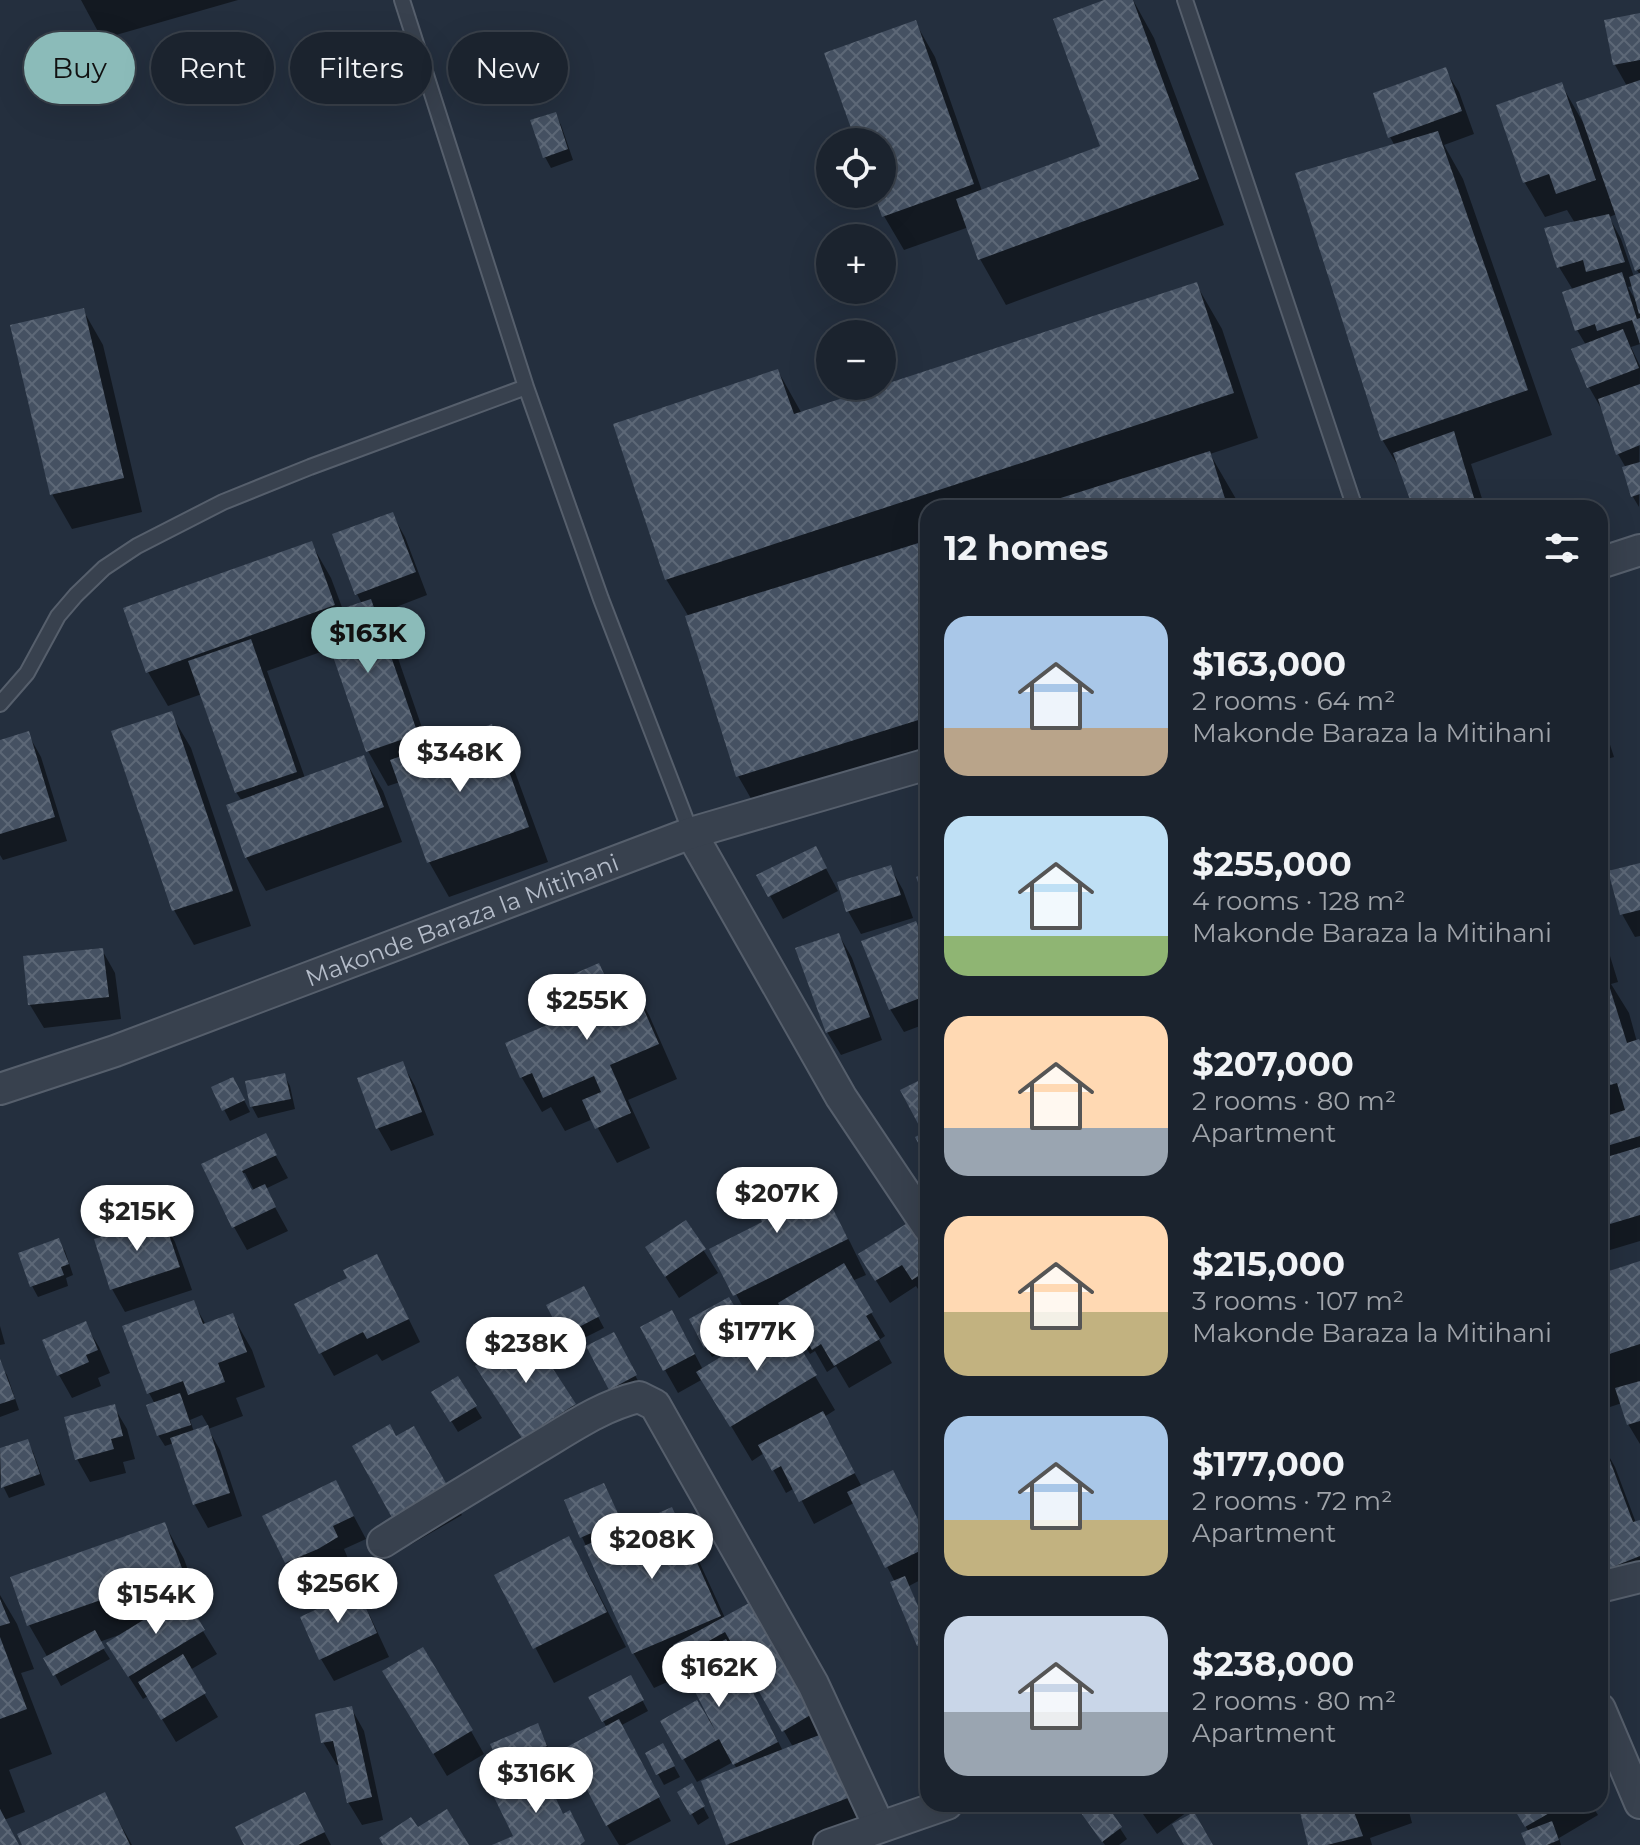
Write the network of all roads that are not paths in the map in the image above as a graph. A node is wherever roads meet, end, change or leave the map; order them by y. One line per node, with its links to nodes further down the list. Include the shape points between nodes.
1 (402, 0): 3 (lane)
2 (1185, 0): 4 (lane)
3 (526, 387): 7 (lane, via 296,472 137,546 76,595 58,616 27,673); 9 (lane)
4 (1352, 500)
5 (1640, 550): 6 (street)
6 (1608, 560)
7 (0, 704)
8 (920, 766): 9 (street, Makonde Baraza la Mitihani)
9 (691, 833): 10 (street, Makonde Baraza la Mitihani, via 115,1051); 11 (street, via 841,1097)
10 (0, 1089)
11 (920, 1215)
12 (383, 1542): 18 (street, via 619,1402 639,1397 655,1405 813,1684)
13 (1640, 1577): 14 (street)
14 (1608, 1585)
15 (1608, 1728): 16 (street)
16 (1640, 1803)
17 (922, 1812): 18 (street)
18 (879, 1826): 19 (street)
19 (829, 1845)

